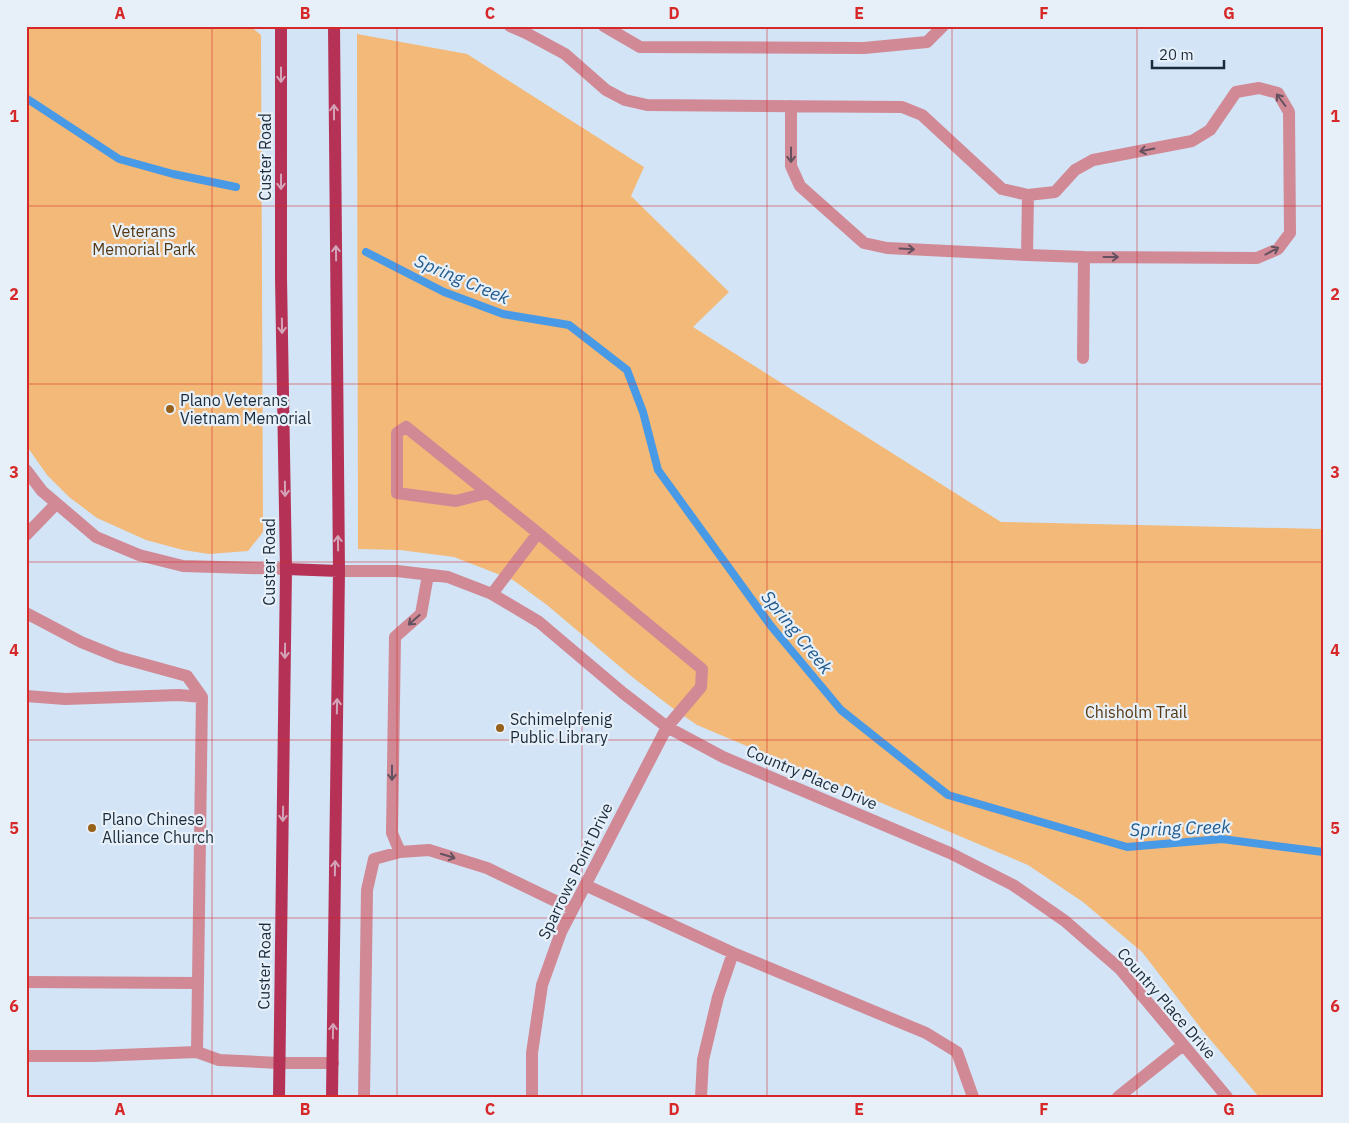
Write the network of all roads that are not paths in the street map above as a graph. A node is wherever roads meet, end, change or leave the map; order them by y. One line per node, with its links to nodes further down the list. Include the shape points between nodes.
1 (281, 26): 16 (main road, Custer Road, one-way to 16)
2 (334, 26): 17 (main road, one-way to 2)
3 (510, 26): 6 (street, via 565,54 606,90 624,100 647,105)
4 (604, 26): 5 (street, via 640,47 864,48 927,42)
5 (943, 26)
6 (791, 106): 7 (street, via 902,107 922,115 1002,189); 8 (street, one-way to 8, via 790,166 800,186 864,242 887,248)
7 (1028, 195): 8 (street); 9 (street, one-way to 7, via 1257,258 1278,248 1290,232 1290,112 1278,93 1259,88 1236,92 1210,130 1192,141 1093,160 1075,170 1055,192)
8 (1027, 255): 9 (street)
9 (1084, 257): 10 (street)
10 (1082, 358)
11 (26, 470): 13 (street, via 42,492)
12 (488, 493): 12 (street, via 406,427 397,433 397,493 456,501); 14 (street)
13 (56, 504): 15 (street); 16 (street, via 96,537 139,555 183,566)
14 (538, 533): 19 (street); 23 (street, Sparrows Point Drive, via 702,669 701,687)
15 (26, 535)
16 (286, 568): 17 (main road); 33 (main road, Custer Road, one-way to 33)
17 (339, 571): 18 (street, Country Place Drive, via 397,571); 34 (main road, one-way to 17)
18 (428, 575): 19 (street, Country Place Drive, via 448,577); 24 (street, one-way to 24, via 421,614 395,637 392,833)
19 (492, 594): 23 (street, Country Place Drive, via 539,622)
20 (26, 613): 22 (street, via 118,657 187,676)
21 (26, 696): 22 (street, via 65,699)
22 (202, 697): 29 (street)
23 (666, 727): 25 (street, Sparrows Point Drive); 30 (street, Country Place Drive, via 723,757 950,853 1013,885 1065,921 1120,969)
24 (400, 852): 26 (street, one-way to 26, via 429,850 487,868); 37 (street, via 374,859 367,890)
25 (585, 885): 26 (street, Sparrows Point Drive); 27 (street)
26 (572, 909): 38 (street, Sparrows Point Drive, via 542,985 532,1053)
27 (733, 953): 39 (street, via 718,997 703,1060); 40 (street, via 926,1032 957,1052)
28 (26, 982): 29 (street)
29 (198, 984): 31 (street)
30 (1183, 1044): 41 (street); 42 (street, Country Place Drive)
31 (197, 1052): 32 (street); 33 (street, via 219,1060)
32 (26, 1056)
33 (280, 1063): 34 (street); 35 (main road, Custer Road)
34 (333, 1063): 36 (main road)
35 (279, 1097)
36 (332, 1097)
37 (364, 1097)
38 (532, 1097)
39 (701, 1097)
40 (973, 1097)
41 (1118, 1097)
42 (1227, 1097)

